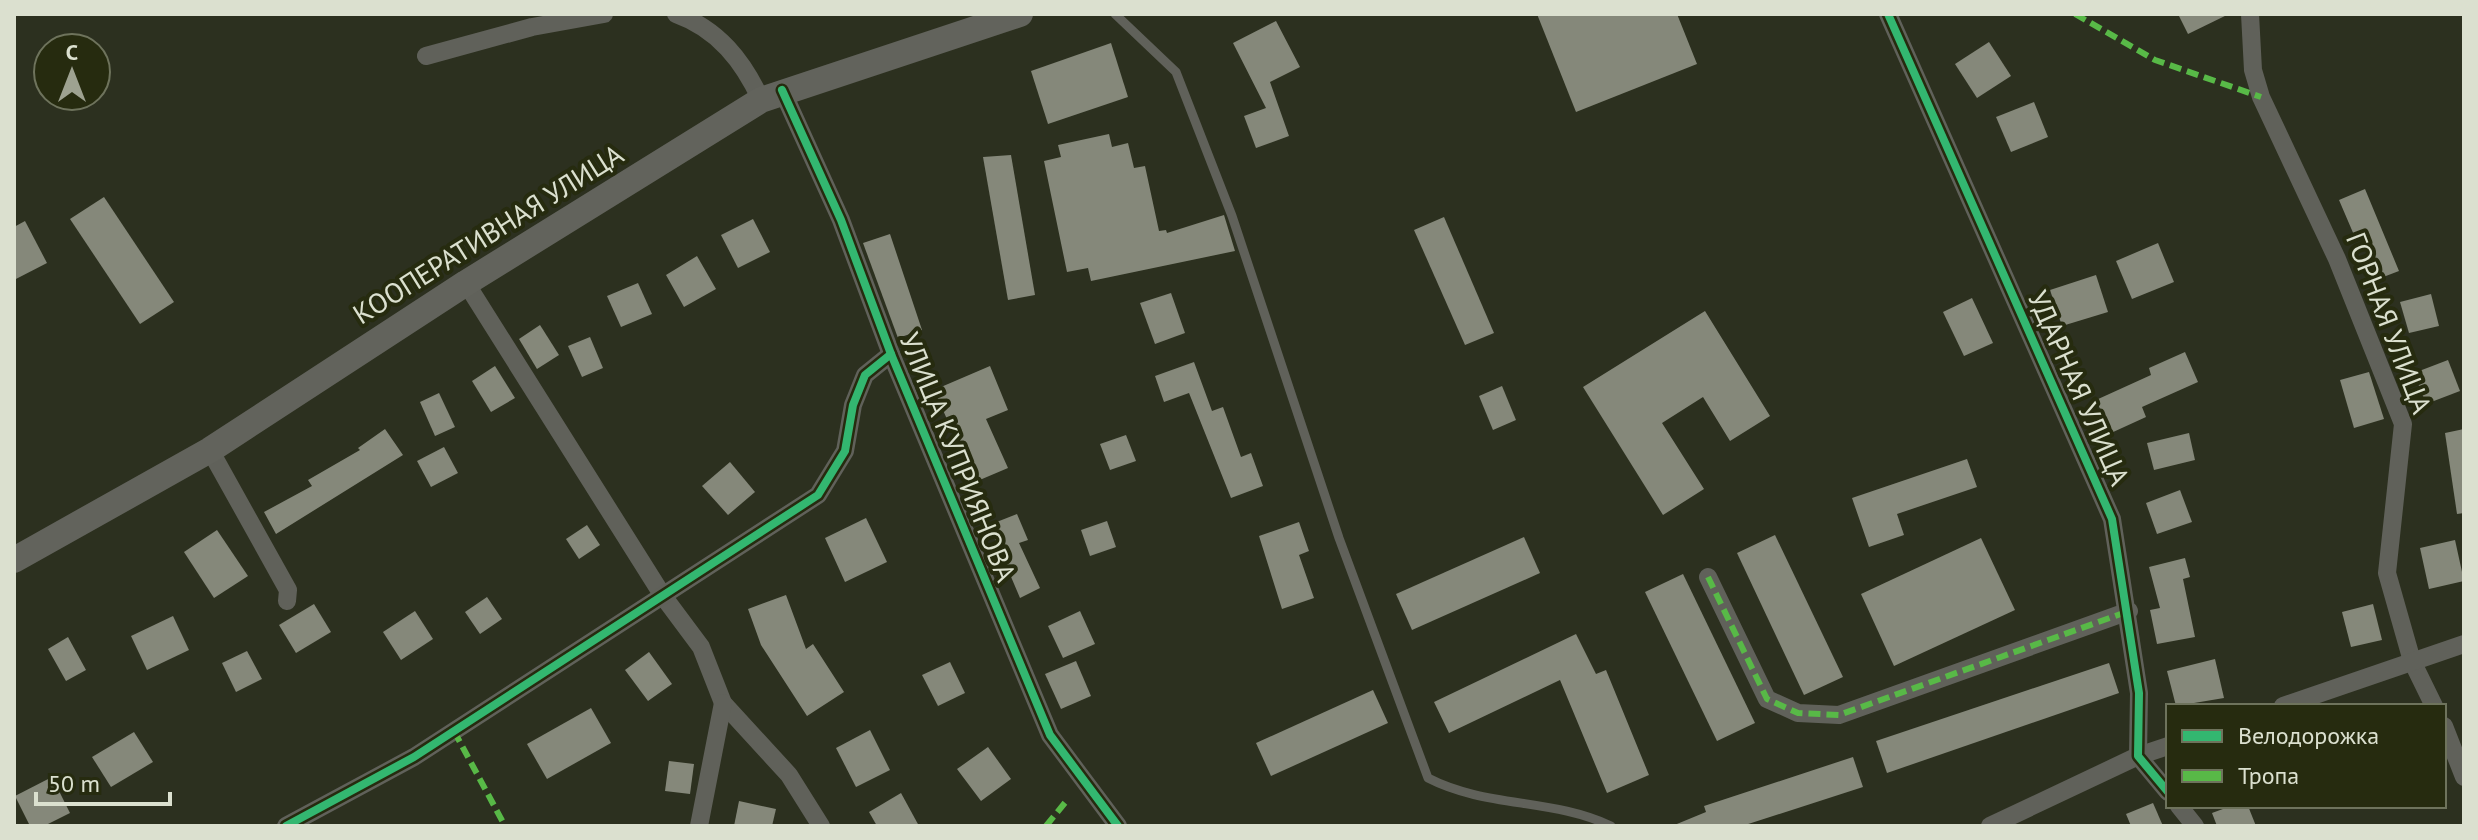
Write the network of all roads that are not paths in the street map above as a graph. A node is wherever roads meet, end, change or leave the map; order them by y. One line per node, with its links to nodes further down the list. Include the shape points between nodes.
1 (604, 14): 7 (street)
2 (676, 14): 8 (street, УЛИЦА КУПРИЯНОВА, via 717,36)
3 (1020, 14): 8 (main road, КООПЕРАТИВНАЯ УЛИЦА)
4 (1115, 14): 32 (lane, via 1176,72 1232,216 1339,538 1428,778 1455,792 1581,812)
5 (1888, 14): 16 (street, УДАРНАЯ УЛИЦА, via 2112,519)
6 (2250, 14): 18 (street, ГОРНАЯ УЛИЦА, via 2253,70 2261,97 2337,259 2403,424 2387,573)
7 (426, 56)
8 (771, 95): 9 (main road, КООПЕРАТИВНАЯ УЛИЦА); 10 (street, УЛИЦА КУПРИЯНОВА, via 841,220)
9 (466, 283): 11 (main road, КООПЕРАТИВНАЯ УЛИЦА); 14 (street)
10 (891, 354): 14 (street, via 865,375 845,451 818,495); 31 (street, УЛИЦА КУПРИЯНОВА, via 1050,735)
11 (210, 450): 12 (main road, КООПЕРАТИВНАЯ УЛИЦА); 15 (street, via 288,590)
12 (14, 560)
13 (1708, 577): 16 (street, via 1767,699 1798,713 1839,715)
14 (663, 596): 19 (street, via 701,647); 28 (street, via 414,757)
15 (287, 601)
16 (2129, 611): 24 (street, УДАРНАЯ УЛИЦА, via 2139,693)
17 (2464, 644): 18 (street)
18 (2412, 661): 20 (street); 21 (street, ГОРНАЯ УЛИЦА)
19 (723, 703): 29 (street); 30 (street, via 789,775)
20 (2289, 704)
21 (2433, 704)
22 (2446, 731): 25 (street)
23 (2166, 747): 24 (street)
24 (2138, 756): 26 (street); 33 (street)
25 (2464, 777)
26 (2166, 790)
27 (2181, 808): 34 (street)
28 (286, 826)
29 (699, 826)
30 (821, 826)
31 (1118, 826)
32 (1611, 826)
33 (1990, 826)
34 (2195, 826)

